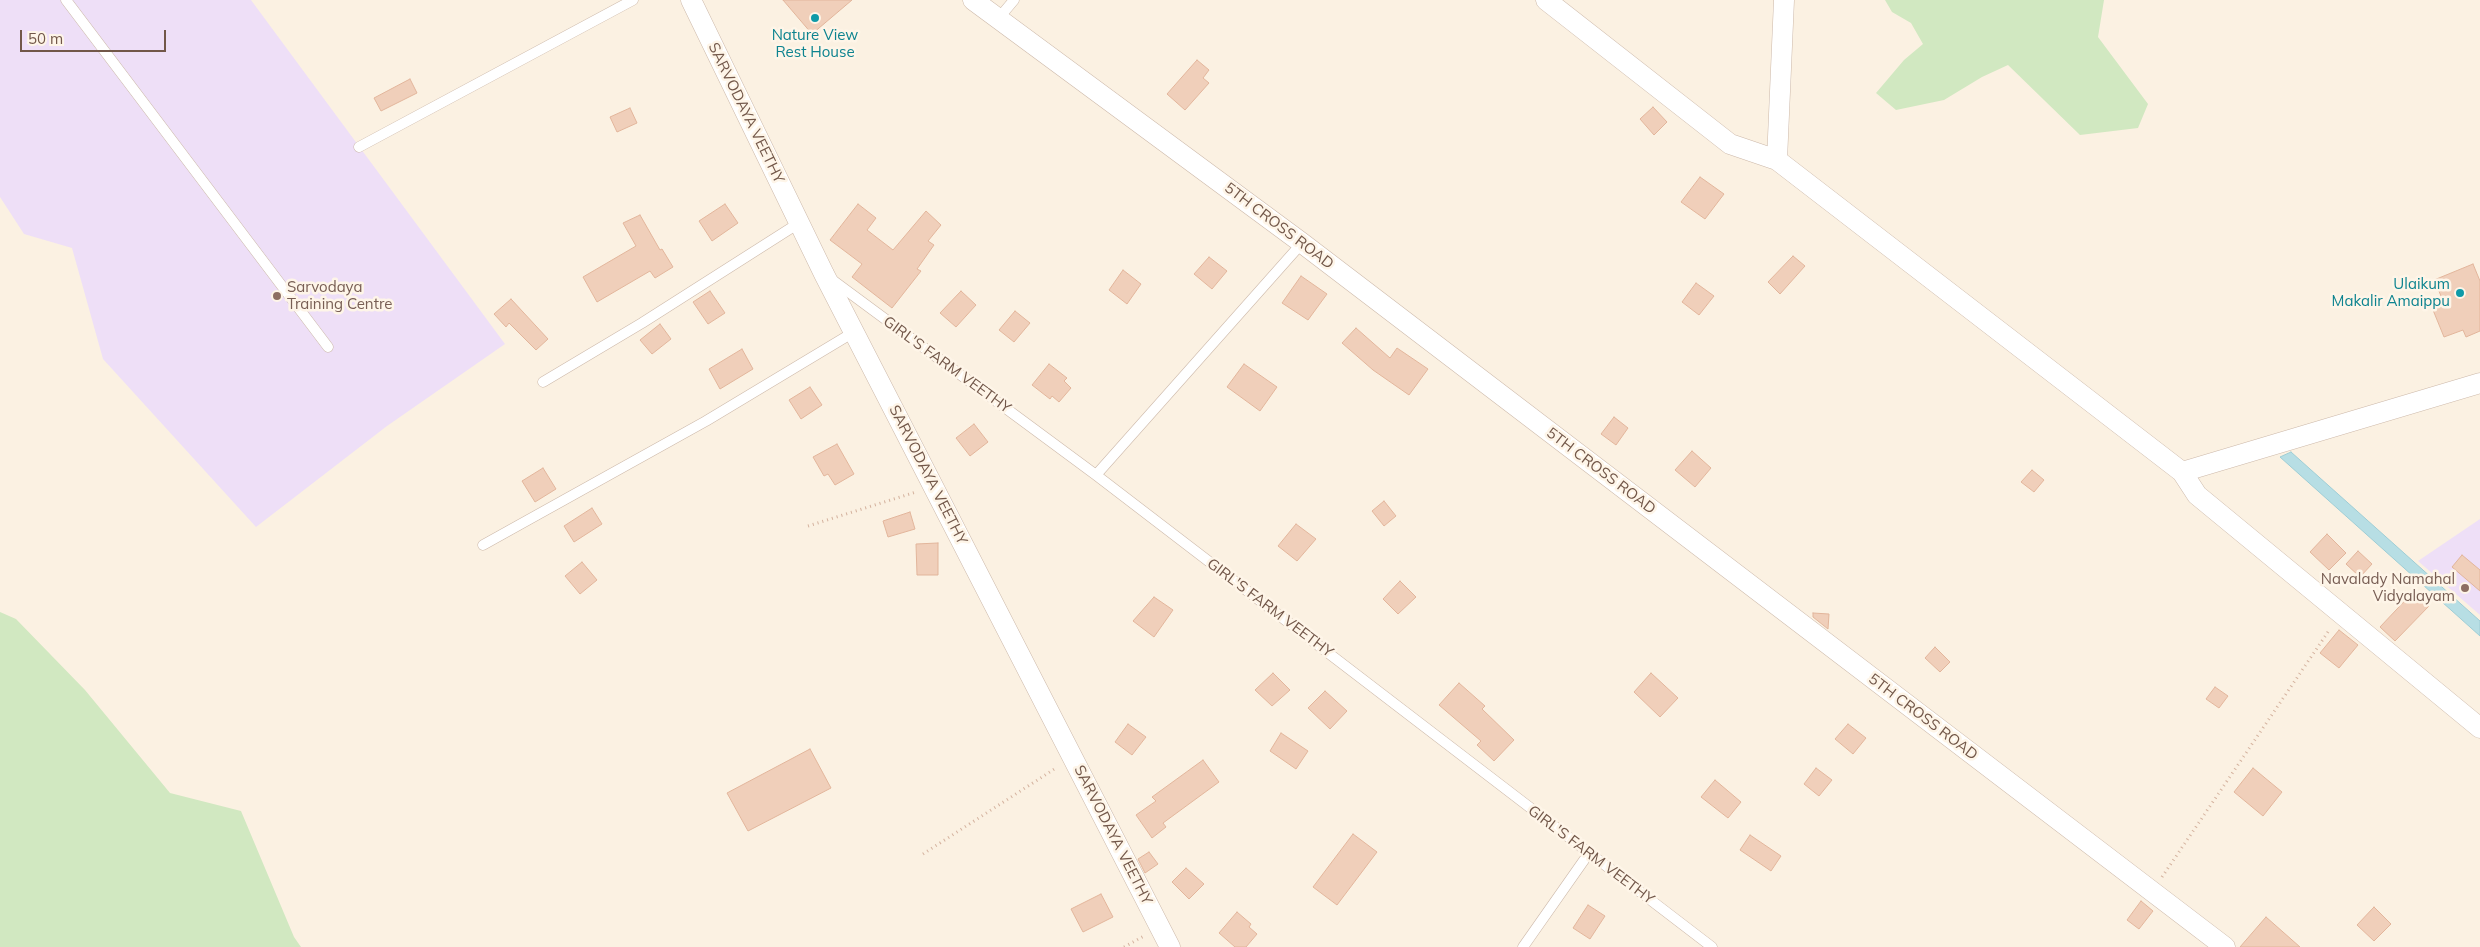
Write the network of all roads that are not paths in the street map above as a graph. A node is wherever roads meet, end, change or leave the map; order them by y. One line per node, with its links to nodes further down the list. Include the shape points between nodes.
1 (66, 0): 15 (lane)
2 (633, 0): 9 (lane)
3 (690, 0): 11 (street, SARVODAYA VEETHY)
4 (973, 0): 8 (street, 5TH CROSS ROAD)
5 (1014, 0): 8 (lane)
6 (1546, 0): 10 (street, via 1730,144)
7 (1784, 0): 10 (street)
8 (998, 19): 12 (street, 5TH CROSS ROAD)
9 (359, 146)
10 (1777, 160): 18 (street)
11 (799, 223): 13 (street, SARVODAYA VEETHY); 16 (lane)
12 (1302, 243): 19 (lane); 26 (street, 5TH CROSS ROAD)
13 (824, 274): 14 (street, SARVODAYA VEETHY); 19 (lane, GIRL'S FARM VEETHY)
14 (854, 332): 20 (lane, via 706,421); 23 (street, SARVODAYA VEETHY)
15 (328, 347)
16 (544, 382)
17 (2480, 383): 18 (street)
18 (2182, 472): 21 (street, via 2197,495)
19 (1096, 475): 22 (lane, GIRL'S FARM VEETHY)
20 (483, 545)
21 (2480, 728)
22 (1589, 854): 24 (lane); 25 (lane, GIRL'S FARM VEETHY)
23 (1170, 947)
24 (1523, 947)
25 (1712, 947)
26 (2225, 947)

